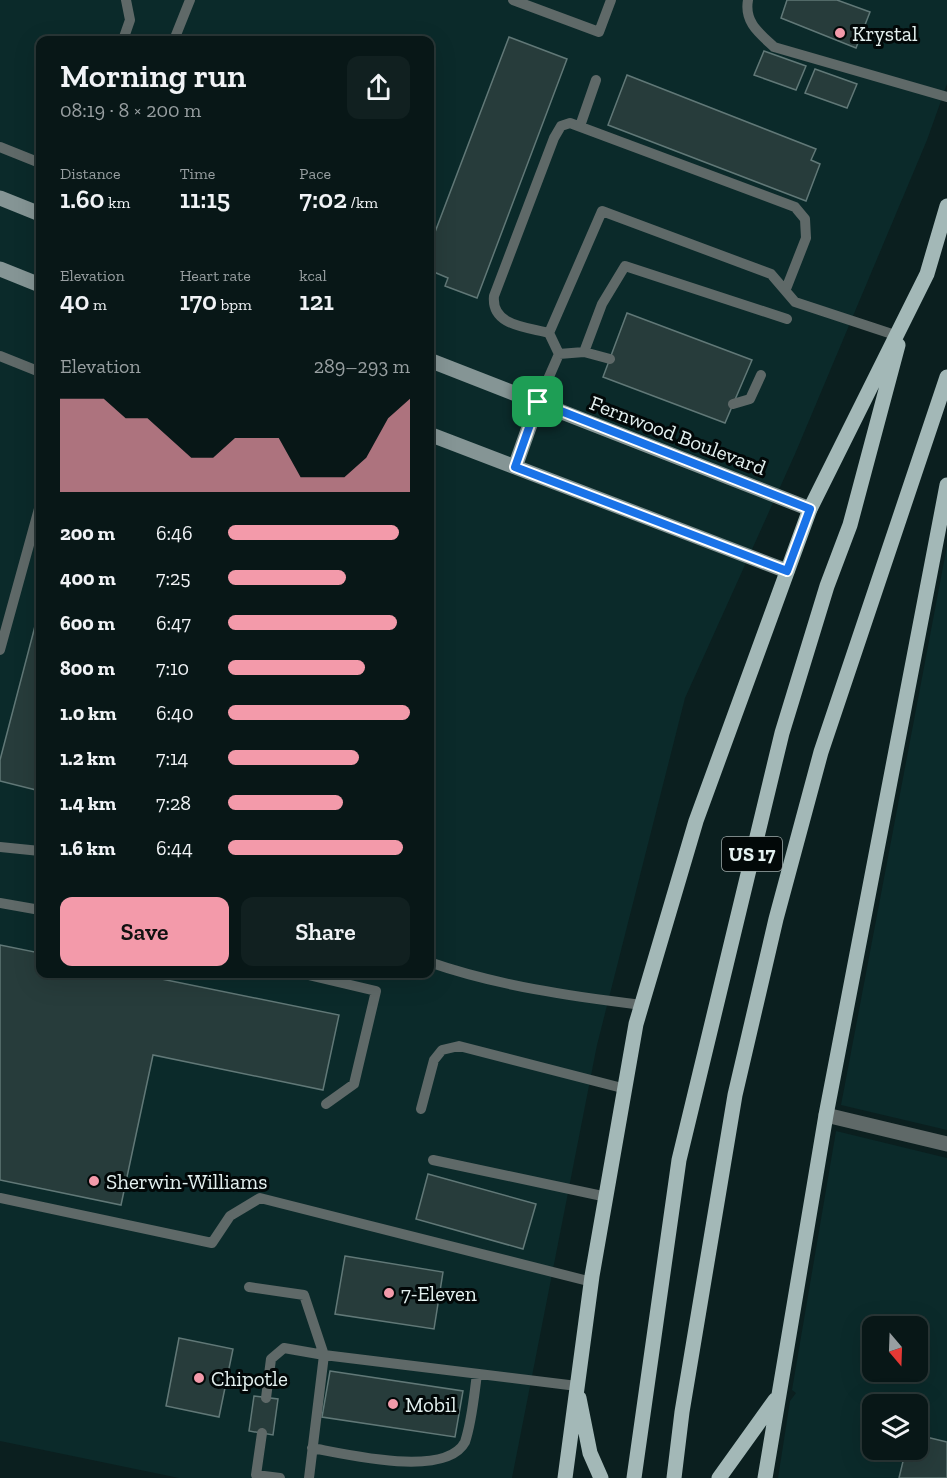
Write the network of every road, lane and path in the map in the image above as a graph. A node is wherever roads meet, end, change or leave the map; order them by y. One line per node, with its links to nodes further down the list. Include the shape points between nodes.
1 (126, 0): 6 (lane, via 130,20)
2 (190, 0): 7 (lane)
3 (513, 0): 4 (lane, via 599,32)
4 (611, 0)
5 (748, 0): 9 (lane, via 746,10 753,28 774,47)
6 (124, 36)
7 (176, 36)
8 (596, 80): 10 (lane)
9 (947, 97)
10 (580, 126): 18 (lane, via 795,207 805,219 806,238); 21 (lane, via 561,126 554,138 494,296 493,306 499,316 510,323)
11 (0, 147): 12 (lane)
12 (36, 161)
13 (0, 198): 15 (street)
14 (947, 206): 20 (main road, US 17, via 927,274)
15 (36, 211)
16 (0, 269): 17 (street)
17 (36, 283)
18 (786, 289): 19 (lane); 21 (lane, via 771,274 602,211)
19 (795, 302): 22 (lane); 23 (lane, via 786,322 625,266 602,304)
20 (907, 310): 22 (main road); 68 (main road, US 17, via 850,525 782,733 678,1160)
21 (549, 333): 24 (lane)
22 (895, 335): 36 (main road)
23 (584, 352): 24 (lane); 26 (lane)
24 (559, 354): 31 (lane)
25 (0, 356): 28 (lane)
26 (610, 359)
27 (434, 362): 31 (street, Fernwood Boulevard)
28 (36, 370)
29 (762, 375): 32 (lane, via 750,399)
30 (947, 377): 69 (main road, US 17, via 821,752 776,919 735,1095)
31 (538, 402): 34 (street); 36 (street, Fernwood Boulevard)
32 (733, 404)
33 (434, 436): 34 (street)
34 (515, 467): 38 (street)
35 (947, 485): 50 (main road)
36 (810, 509): 38 (main road)
37 (36, 520): 39 (lane)
38 (787, 571): 46 (main road, via 696,821)
39 (0, 650)
40 (0, 847): 41 (lane)
41 (36, 851)
42 (0, 903): 43 (lane)
43 (36, 909)
44 (434, 964): 46 (lane, via 474,978)
45 (321, 978): 48 (lane, via 376,991 354,1084)
46 (642, 1005): 47 (main road)
47 (626, 1089): 49 (lane, via 459,1046 442,1050 434,1060); 53 (main road)
48 (326, 1104)
49 (421, 1109)
50 (826, 1115): 51 (street); 60 (main road)
51 (947, 1144)
52 (433, 1160): 53 (lane)
53 (607, 1197): 55 (main road)
54 (0, 1198): 55 (lane, via 212,1243 230,1216 260,1198)
55 (592, 1282): 59 (main road)
56 (249, 1287): 57 (lane, via 304,1295)
57 (324, 1355): 58 (lane); 61 (lane, via 284,1348 271,1359); 63 (lane)
58 (477, 1374): 59 (lane); 63 (lane, via 464,1443 450,1462 418,1469)
59 (577, 1386): 66 (main road); 67 (main road, via 590,1453)
60 (778, 1394): 70 (main road); 71 (main road)
61 (266, 1398)
62 (262, 1433): 64 (lane, via 256,1475)
63 (312, 1448): 65 (lane)
64 (280, 1478)
65 (309, 1478)
66 (564, 1478)
67 (601, 1478)
68 (634, 1478)
69 (674, 1478)
70 (719, 1478)
71 (765, 1478)

